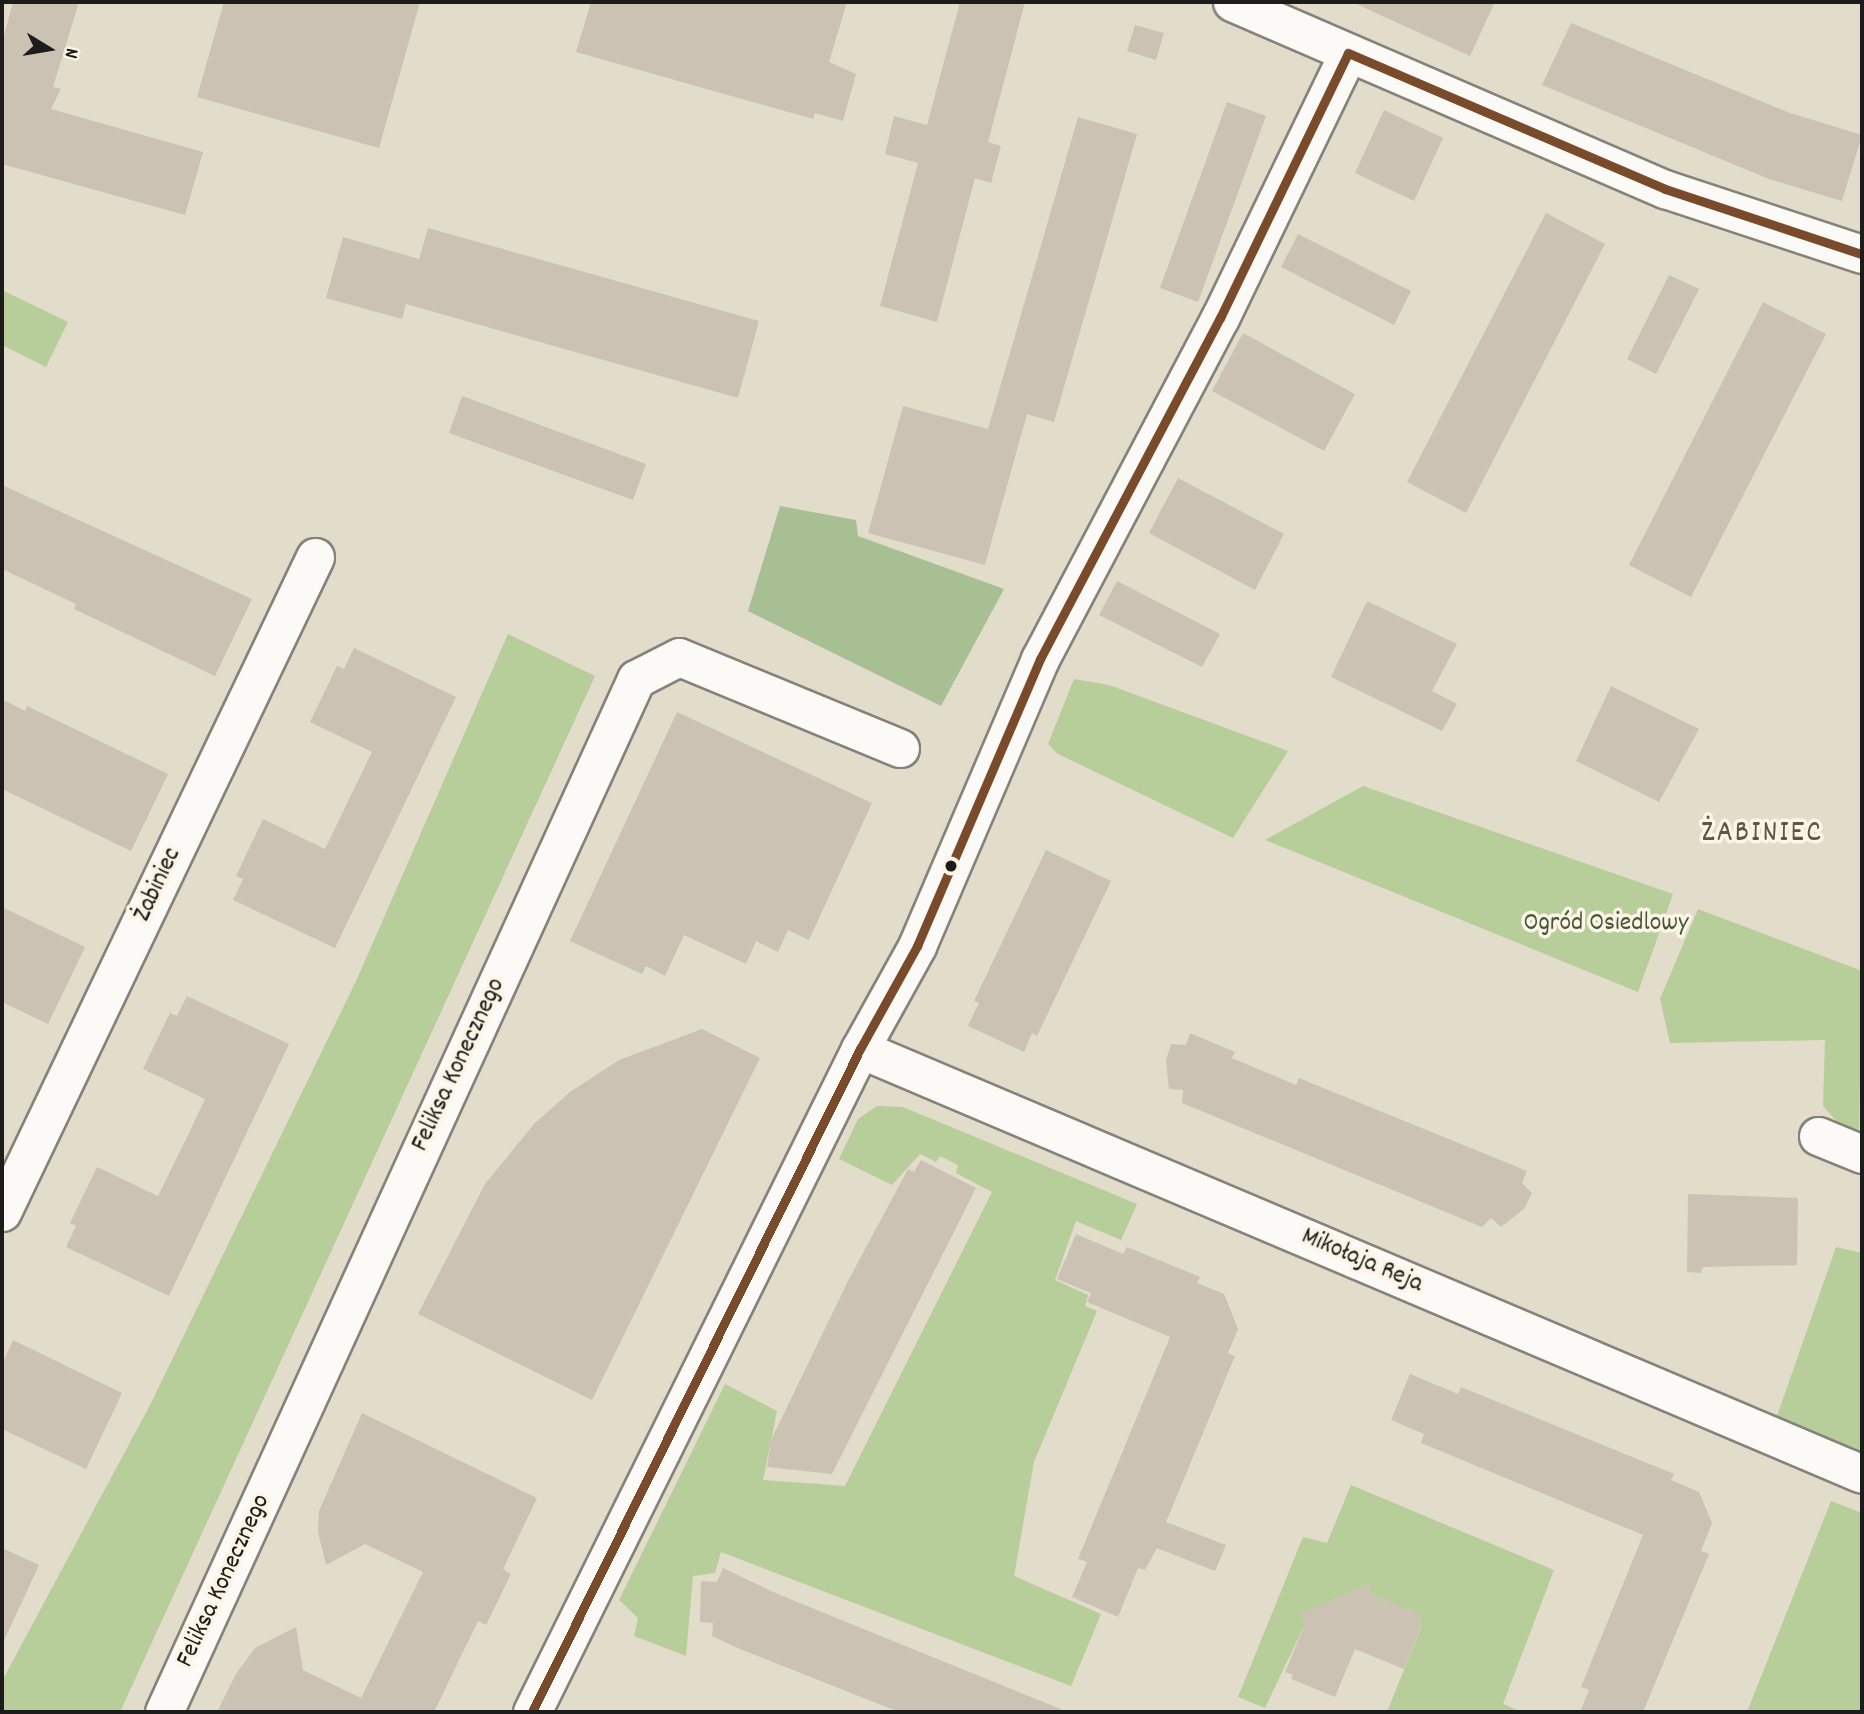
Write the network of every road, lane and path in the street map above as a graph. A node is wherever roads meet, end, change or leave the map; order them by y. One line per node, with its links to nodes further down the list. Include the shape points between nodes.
1 (1232, 2): 2 (street)
2 (1348, 53): 3 (street, via 1665,189); 6 (street, via 1220,318 1040,659 917,946)
3 (1862, 254)
4 (315, 557): 9 (street, Żabiniec)
5 (900, 748): 11 (street, Feliksa Konecznego, via 679,657 636,679)
6 (860, 1049): 10 (street, Mikołaja Reja); 12 (street)
7 (1818, 1136): 8 (street)
8 (1862, 1154)
9 (2, 1212)
10 (1862, 1474)
11 (164, 1712)
12 (532, 1712)

